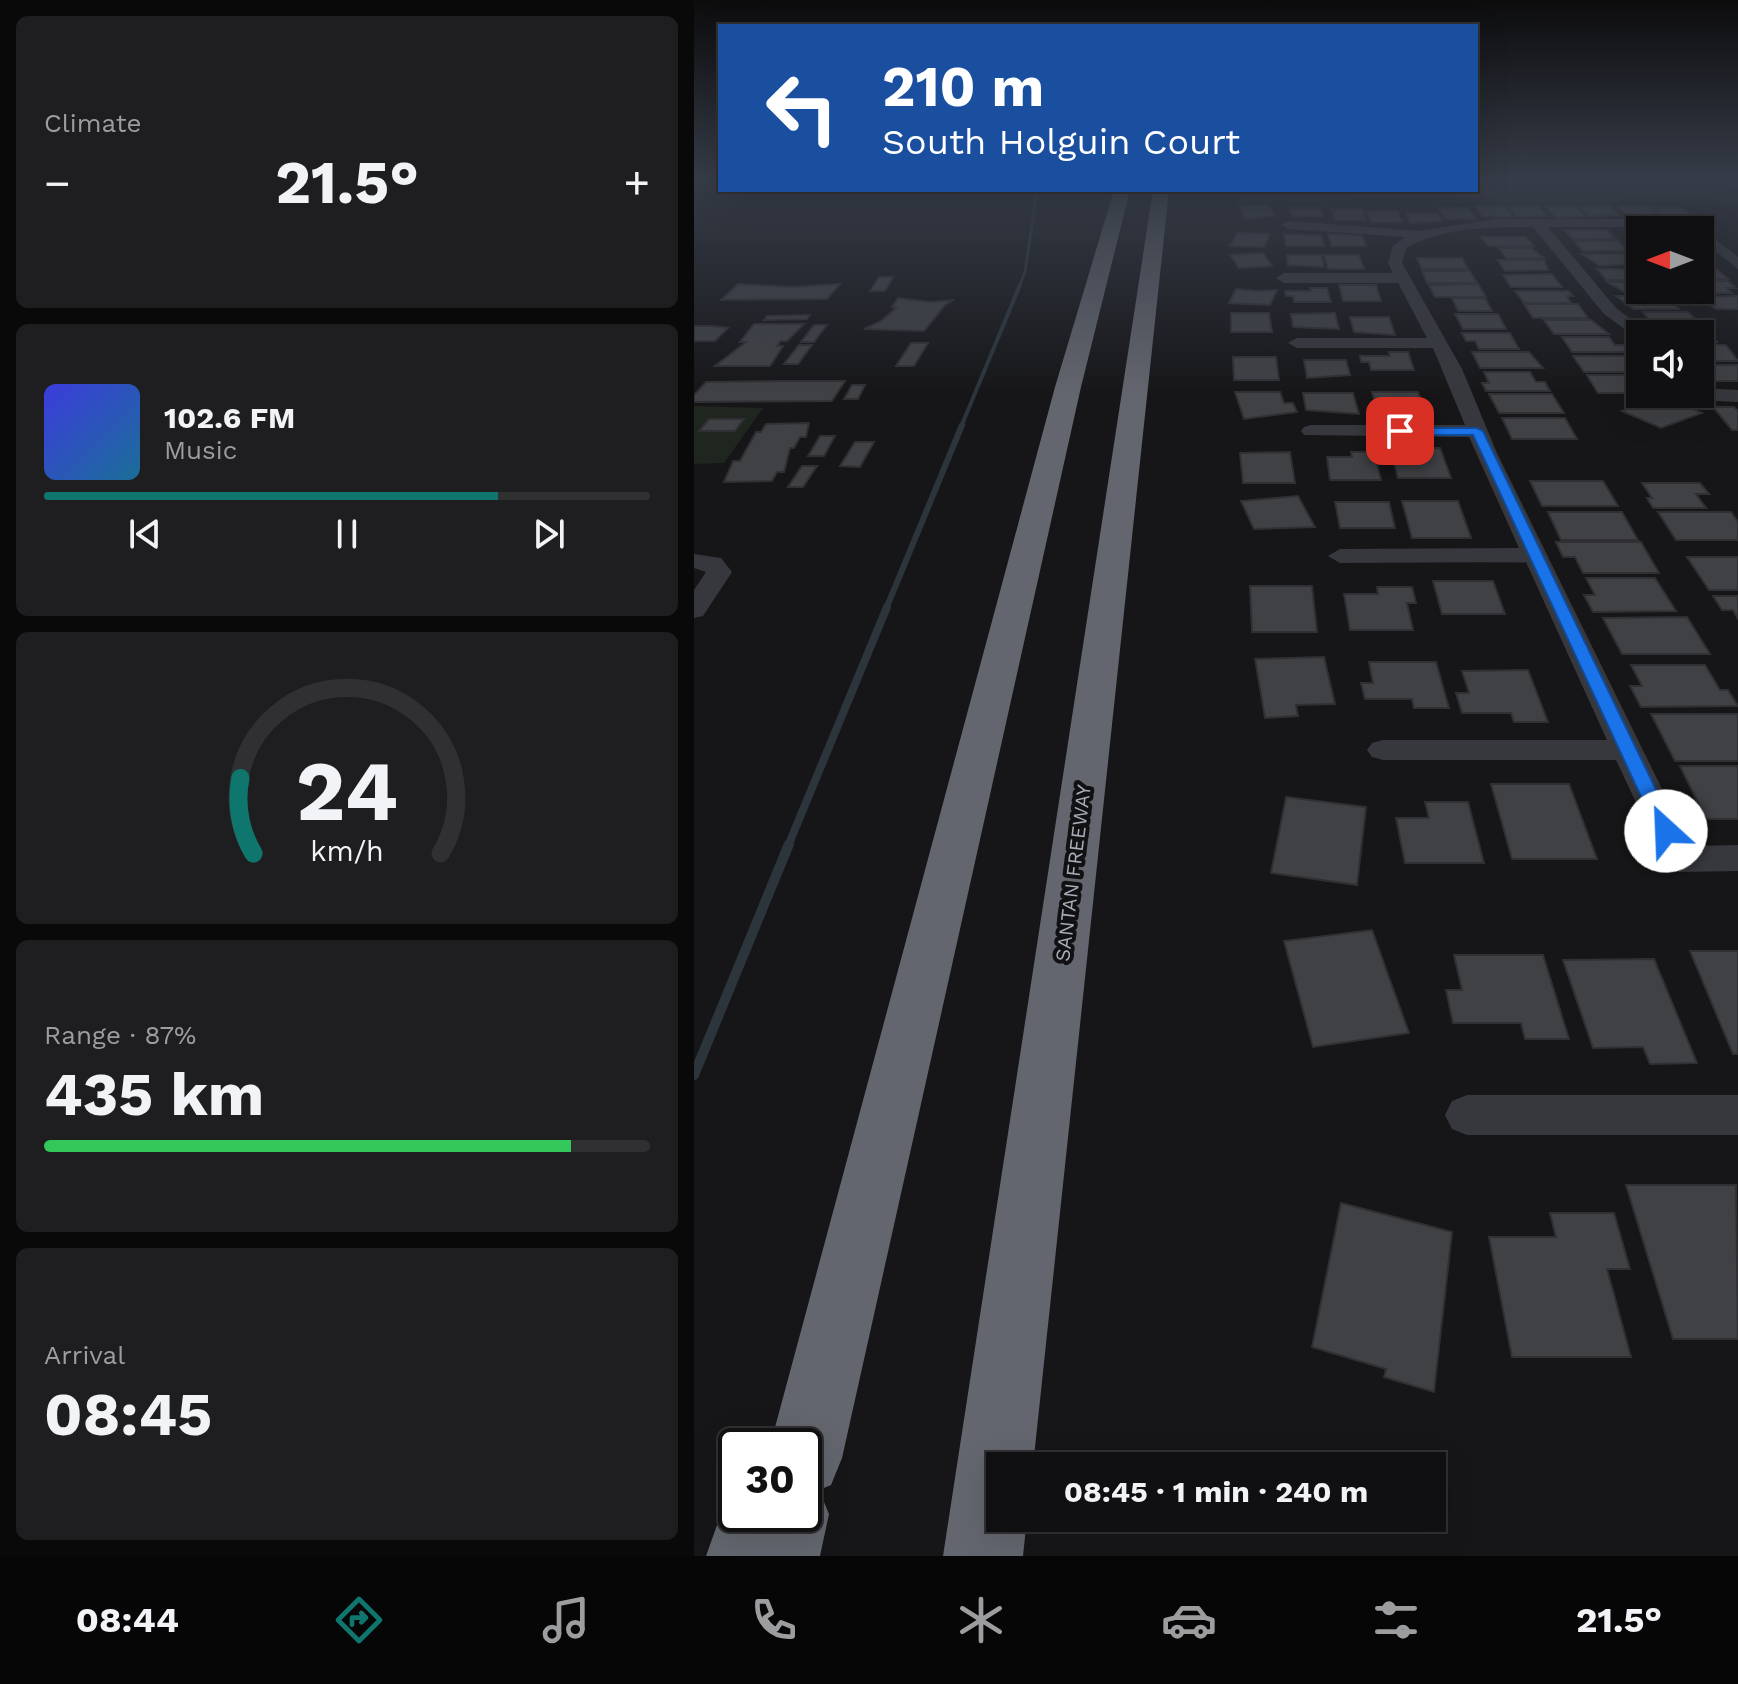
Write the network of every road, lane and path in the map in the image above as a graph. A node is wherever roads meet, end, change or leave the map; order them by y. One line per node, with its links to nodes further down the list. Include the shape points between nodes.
1 (1101, 252): 9 (highway)
2 (1106, 252): 9 (highway)
3 (1154, 252): 12 (highway, SANTAN FREEWAY)
4 (1167, 252): 12 (highway)
5 (1398, 252): 11 (street, via 1395,263)
6 (1561, 252): 13 (street)
7 (1723, 252): 8 (street)
8 (1738, 265)
9 (1101, 271): 27 (highway)
10 (1284, 278): 11 (street)
11 (1403, 278): 15 (street)
12 (1149, 289): 30 (highway, SANTAN FREEWAY)
13 (1626, 324)
14 (1297, 343): 15 (street)
15 (1439, 343): 19 (street)
16 (1714, 395): 17 (street)
17 (1738, 396)
18 (1311, 431): 19 (street)
19 (1477, 431): 20 (street)
20 (1535, 555): 21 (street); 25 (street)
21 (1340, 556)
22 (703, 562): 23 (street, via 719,572)
23 (694, 610)
24 (1383, 750): 25 (street)
25 (1629, 750): 26 (street, via 1679,859)
26 (1738, 858)
27 (915, 1013): 31 (highway); 32 (highway)
28 (1467, 1115): 29 (street)
29 (1738, 1115)
30 (1020, 1276): 33 (highway); 39 (highway, SANTAN FREEWAY)
31 (786, 1428)
32 (811, 1428)
33 (1011, 1452)
34 (753, 1532): 37 (highway)
35 (786, 1532): 38 (highway)
36 (1006, 1532): 40 (highway)
37 (746, 1556)
38 (780, 1556)
39 (983, 1556)
40 (1005, 1556)

